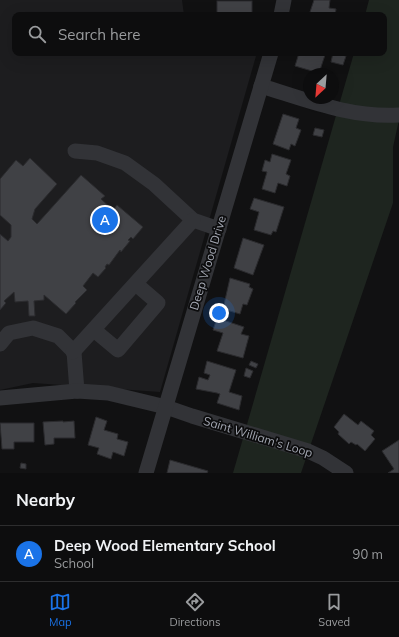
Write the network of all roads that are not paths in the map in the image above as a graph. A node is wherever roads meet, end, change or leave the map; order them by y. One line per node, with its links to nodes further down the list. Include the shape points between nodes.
1 (284, 0): 2 (street)
2 (282, 12)
3 (270, 56): 4 (street, Deep Wood Drive)
4 (262, 86): 5 (street, via 348,112); 8 (street, Deep Wood Drive)
5 (399, 115)
6 (75, 151): 7 (street, via 97,153 125,163 154,184)
7 (193, 220): 8 (street); 9 (street)
8 (219, 229): 15 (street, Deep Wood Drive)
9 (136, 284): 10 (street); 10 (street, via 158,303 118,350)
10 (94, 330): 12 (street)
11 (0, 344): 12 (street, via 9,333 33,328 58,336)
12 (73, 352): 13 (street)
13 (77, 391): 14 (street, Saint William's Loop); 15 (street, Saint William's Loop, via 108,394)
14 (0, 398)
15 (166, 407): 16 (street, Deep Wood Drive); 17 (street, Saint William's Loop, via 308,451)
16 (146, 473)
17 (346, 473)

